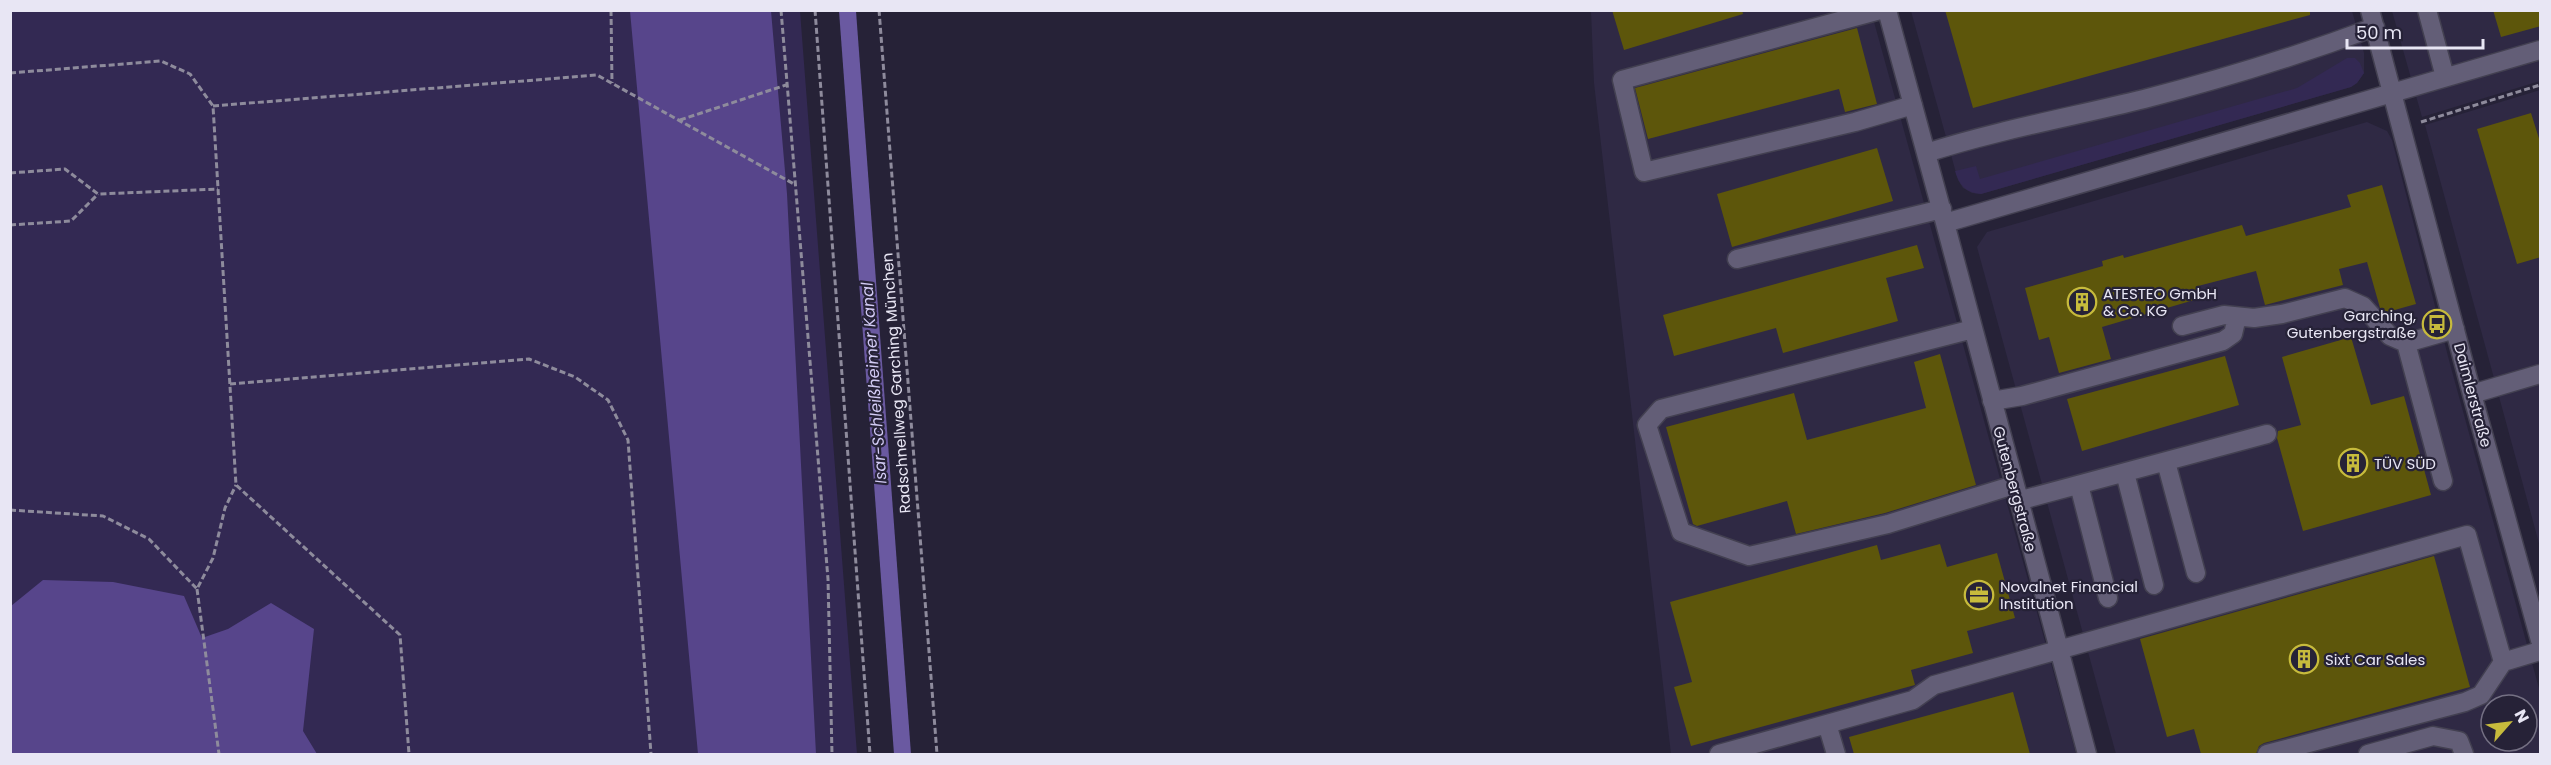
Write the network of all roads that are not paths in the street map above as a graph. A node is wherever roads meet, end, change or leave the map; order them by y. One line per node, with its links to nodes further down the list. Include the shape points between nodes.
1 (1881, 10): 8 (street, via 1622,80 1644,172)
2 (1887, 10): 8 (street, Gutenbergstraße)
3 (2427, 10): 6 (street)
4 (2373, 19): 7 (street, Daimlerstraße); 9 (street, via 2304,53 2144,99 1986,135)
5 (2541, 50): 6 (street)
6 (2445, 77): 7 (street)
7 (2394, 92): 10 (street); 15 (street, Daimlerstraße)
8 (1913, 105): 9 (street, Gutenbergstraße)
9 (1926, 153): 10 (street, Gutenbergstraße)
10 (1944, 216): 11 (street, via 1880,223); 14 (street, Gutenbergstraße)
11 (1737, 259)
12 (2237, 317): 13 (street, via 2224,315); 16 (street, via 2282,314 2345,298 2363,306 2390,336); 19 (street, via 2232,334 2223,341)
13 (2182, 326)
14 (1973, 329): 19 (street, Gutenbergstraße); 25 (street, via 1660,409 1647,425 1681,532 1749,556)
15 (2455, 329): 16 (street); 18 (street, Daimlerstraße)
16 (2406, 343): 23 (street)
17 (2541, 374): 18 (street)
18 (2472, 394): 29 (street, Daimlerstraße)
19 (1992, 402): 25 (street, Gutenbergstraße)
20 (2267, 435): 21 (street)
21 (2166, 462): 22 (street); 26 (street)
22 (2125, 473): 24 (street); 27 (street)
23 (2443, 481)
24 (2079, 485): 25 (street); 28 (street)
25 (2016, 493): 30 (street, Gutenbergstraße)
26 (2196, 573)
27 (2154, 585)
28 (2108, 598)
29 (2541, 640)
30 (2058, 651): 32 (street, via 2468,535); 33 (street, via 1934,685 1913,700); 36 (street, Gutenbergstraße)
31 (2541, 651): 32 (street)
32 (2503, 662): 37 (street, via 2481,695 2465,702)
33 (1827, 724): 34 (street); 35 (street)
34 (1719, 754)
35 (1836, 754)
36 (2087, 754)
37 (2267, 754)
38 (2368, 754): 39 (street, via 2433,736 2459,741)
39 (2464, 754)

